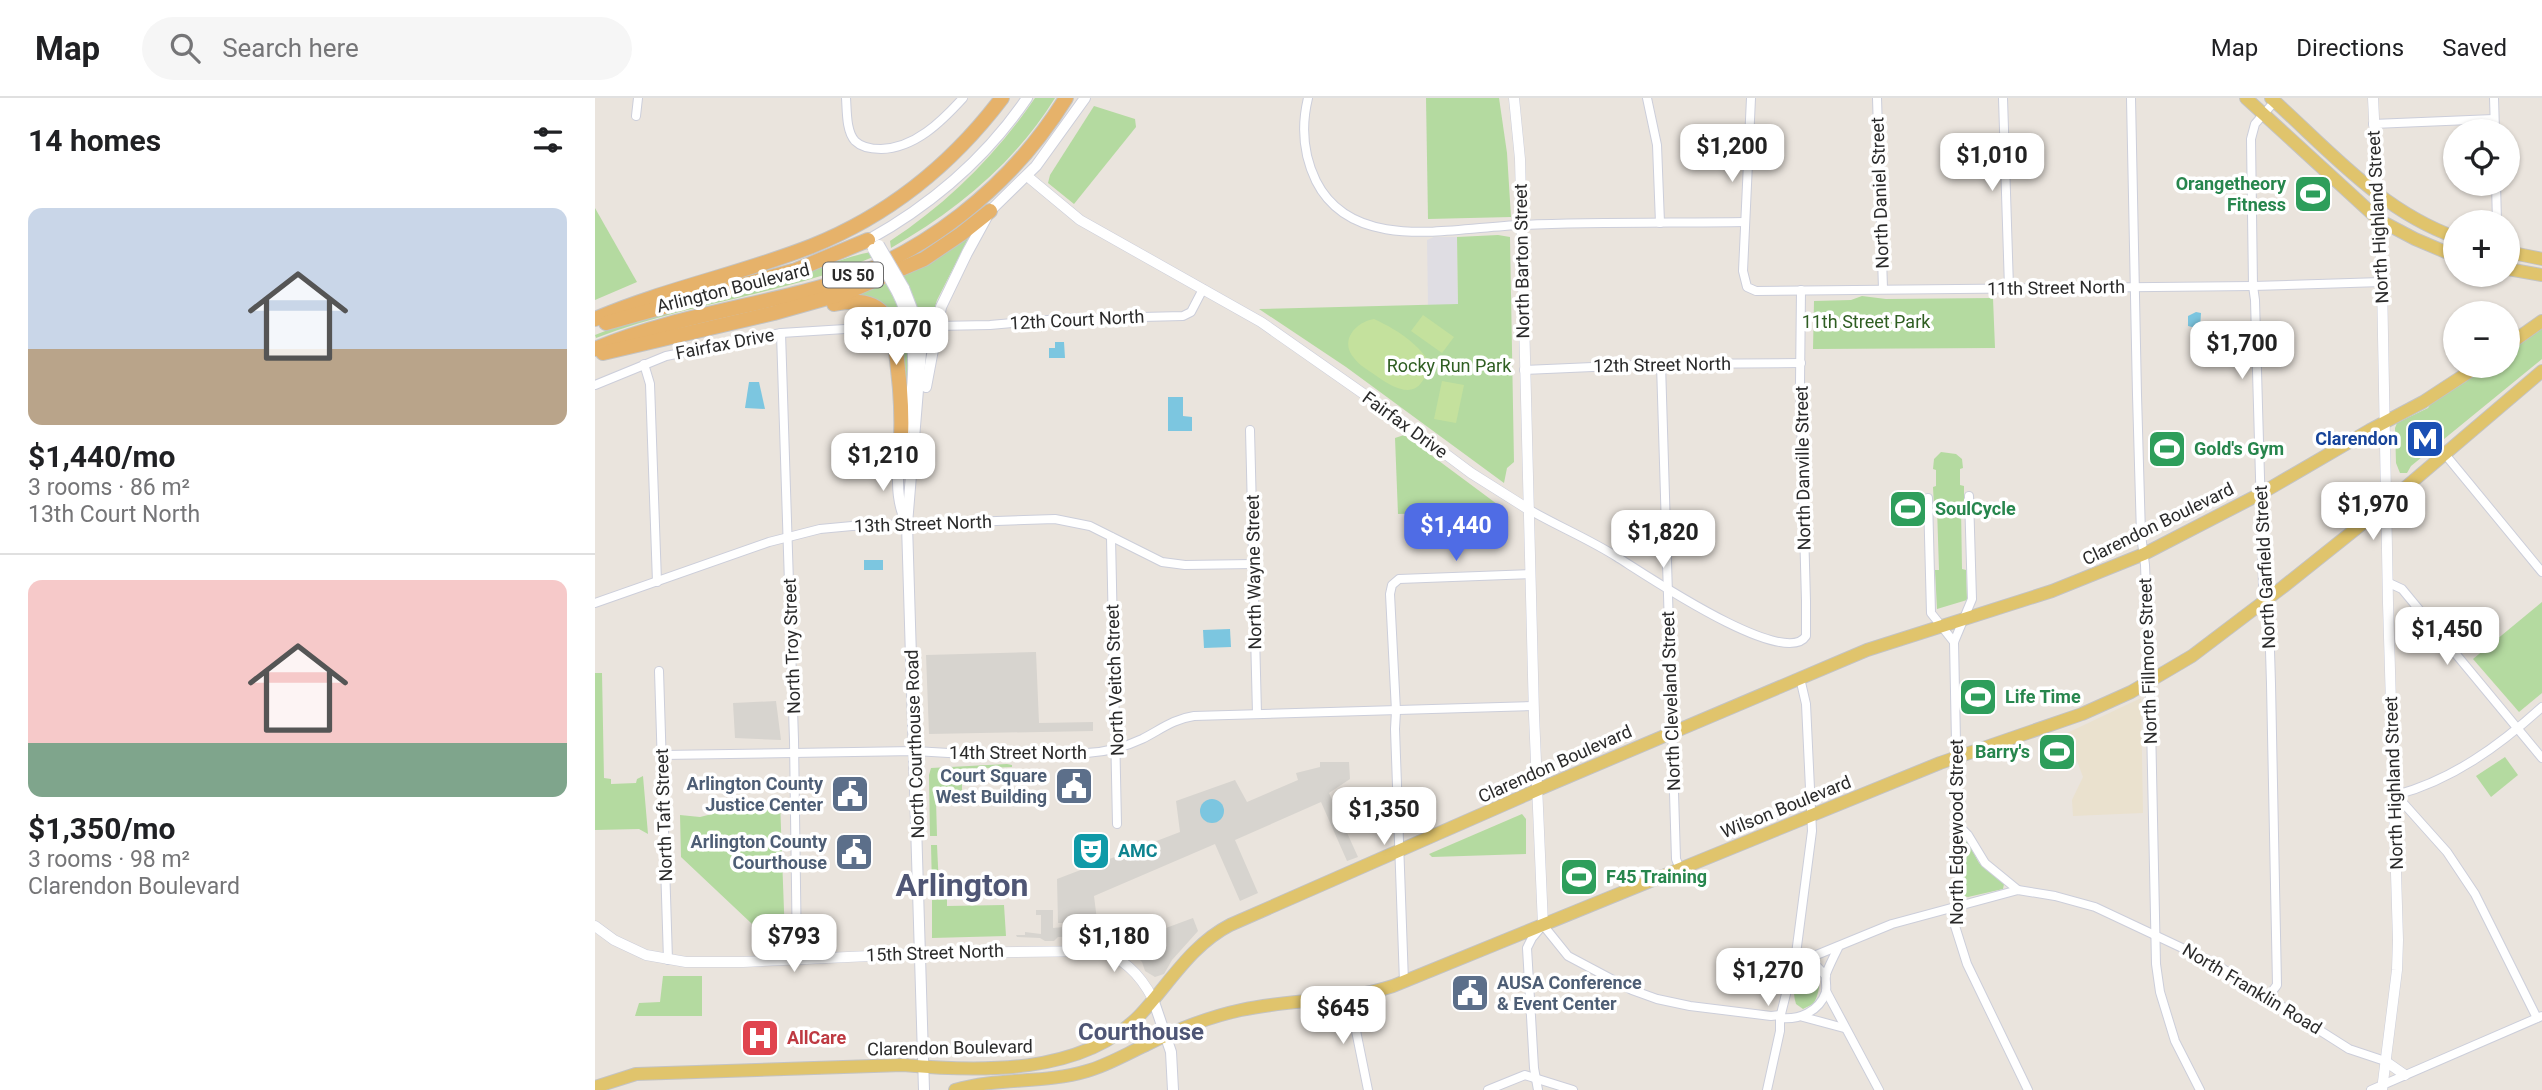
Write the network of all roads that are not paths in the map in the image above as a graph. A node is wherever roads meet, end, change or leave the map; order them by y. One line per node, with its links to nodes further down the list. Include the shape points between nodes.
1 (638, 98): 19 (street)
2 (846, 98): 3 (street, via 855,141 876,149 906,146)
3 (963, 98)
4 (1002, 98): 46 (highway, Arlington Boulevard / US 50, via 973,135 932,174 859,224 801,250)
5 (1027, 98): 32 (main road, via 959,176)
6 (1066, 98): 53 (highway, Arlington Boulevard / US 50, via 999,181 956,218 909,249 825,286 659,326)
7 (1085, 98): 24 (main road)
8 (1308, 98): 30 (street, via 1303,118 1310,169 1320,189 1352,219 1372,227 1423,232)
9 (1514, 98): 30 (street, North Barton Street)
10 (1647, 98): 29 (street, via 1658,154)
11 (1751, 98): 28 (street)
12 (1877, 98): 43 (street, North Daniel Street)
13 (2003, 98): 41 (street)
14 (2131, 98): 40 (street, North Fillmore Street)
15 (2246, 98): 20 (main road)
16 (2373, 98): 23 (street, North Highland Street)
17 (2494, 98): 21 (street)
18 (2273, 99): 20 (street, North Garfield Street); 25 (main road)
19 (636, 116)
20 (2263, 116): 27 (main road); 39 (street, North Garfield Street, via 2251,139)
21 (2494, 119)
22 (2443, 121): 23 (street)
23 (2373, 124): 25 (street, North Highland Street)
24 (1027, 176): 26 (main road); 42 (street, Fairfax Drive, via 1080,220)
25 (2377, 195): 27 (street, North Highland Street); 31 (main road)
26 (991, 211): 45 (highway, via 924,259 845,293); 49 (main road, via 944,298)
27 (2379, 220): 33 (main road); 38 (street, North Highland Street)
28 (1745, 222): 29 (street); 44 (street, 11th Street North, via 1743,271 1748,287 1756,291)
29 (1660, 223): 30 (street)
30 (1523, 225): 58 (street, North Barton Street)
31 (2443, 231)
32 (874, 242): 48 (highway, via 796,270); 64 (main road, North Courthouse Road, bridge, via 914,312 920,345 920,384)
33 (2443, 251)
34 (2520, 254): 35 (main road)
35 (2542, 259)
36 (2520, 271): 37 (main road)
37 (2542, 275)
38 (2382, 282): 39 (street, 11th Street North); 62 (street, North Highland Street)
39 (2253, 286): 40 (street, 11th Street North); 66 (street, North Garfield Street)
40 (2136, 287): 41 (street, 11th Street North); 74 (street, North Fillmore Street)
41 (2009, 288): 43 (street, 11th Street North)
42 (1203, 289): 49 (street, 12th Court North, via 1191,312 1183,316); 70 (street, Fairfax Drive, via 1261,322 1471,474)
43 (1883, 289): 44 (street, 11th Street North)
44 (1801, 290): 55 (street, North Danville Street)
45 (774, 313): 54 (highway); 64 (highway, via 856,300 870,303 885,315 895,340)
46 (595, 319)
47 (2542, 321): 52 (main road)
48 (595, 325)
49 (936, 326): 64 (main road, via 922,413)
50 (860, 328): 51 (street, Fairfax Drive)
51 (781, 333): 56 (street, Fairfax Drive); 72 (street, North Troy Street)
52 (2520, 337)
53 (595, 349)
54 (595, 354)
55 (1801, 363): 57 (street, 12th Street North); 86 (street, North Danville Street, via 1806,601 1805,638)
56 (644, 364): 61 (street, Fairfax Drive); 78 (street, via 650,384)
57 (1661, 364): 58 (street, 12th Street North); 80 (street, North Cleveland Street)
58 (1524, 370): 70 (street, North Barton Street)
59 (2541, 375): 65 (main road, Wilson Boulevard)
60 (2460, 378): 62 (main road, Clarendon Boulevard)
61 (595, 385)
62 (2385, 421): 66 (main road, Clarendon Boulevard); 69 (street, North Highland Street)
63 (1250, 430): 75 (street, North Wayne Street)
64 (907, 446): 71 (main road, North Courthouse Road, via 898,478 899,508)
65 (2444, 453): 69 (main road, Wilson Boulevard); 76 (street)
66 (2260, 494): 74 (main road, Clarendon Boulevard); 81 (street, North Garfield Street)
67 (1969, 496): 83 (street, North Edgewood Street, via 1972,599)
68 (1928, 498): 84 (street, via 1931,613)
69 (2387, 501): 79 (street, North Highland Street); 81 (main road, Wilson Boulevard)
70 (1528, 509): 77 (street, North Barton Street); 80 (street, Fairfax Drive, via 1616,556)
71 (907, 524): 72 (street, 13th Street North, via 830,527); 73 (street, 13th Street North, via 1055,519 1084,524); 97 (main road, North Courthouse Road)
72 (789, 537): 78 (street, 13th Street North); 98 (street, North Troy Street)
73 (1111, 537): 75 (street, 13th Street North, via 1162,562); 96 (street, North Veitch Street)
74 (2144, 554): 83 (main road, Clarendon Boulevard, via 2052,592); 89 (street, North Fillmore Street)
75 (1254, 564): 93 (street, North Wayne Street)
76 (2542, 572)
77 (1530, 574): 90 (street, North Barton Street); 92 (street, via 1399,579 1392,585)
78 (657, 582): 82 (street, 13th Street North)
79 (2389, 583): 94 (street, via 2402,589); 103 (street, North Highland Street)
80 (1668, 591): 86 (street, Fairfax Drive, via 1744,629); 95 (street, North Cleveland Street)
81 (2266, 601): 89 (main road, Wilson Boulevard); 124 (street, North Garfield Street, via 2277,985)
82 (595, 603)
83 (1965, 618): 84 (main road, Clarendon Boulevard); 85 (street, North Edgewood Street)
84 (1941, 626): 85 (street); 88 (main road, Clarendon Boulevard)
85 (1954, 642): 100 (street, North Edgewood Street)
86 (1799, 643)
87 (659, 671): 99 (street, North Taft Street)
88 (1800, 678): 95 (main road, Clarendon Boulevard); 104 (street, via 1806,704)
89 (2150, 682): 100 (main road, Wilson Boulevard, via 2082,714); 113 (street, North Fillmore Street)
90 (1534, 706): 92 (street, 14th Street North); 102 (street, North Barton Street)
91 (2542, 707): 94 (street)
92 (1396, 711): 93 (street, 14th Street North); 107 (street)
93 (1257, 713): 96 (street, 14th Street North, via 1184,718)
94 (2518, 729): 101 (street); 103 (street, via 2443,778)
95 (1671, 733): 102 (main road, Clarendon Boulevard); 108 (street, North Cleveland Street)
96 (1117, 748): 97 (street, 14th Street North, via 1087,753); 105 (street, North Veitch Street)
97 (915, 751): 98 (street, 14th Street North); 115 (main road, North Courthouse Road)
98 (795, 752): 99 (street, 14th Street North); 117 (street, North Troy Street)
99 (663, 755): 119 (street, North Taft Street)
100 (1956, 757): 104 (main road, Wilson Boulevard); 106 (street, North Edgewood Street)
101 (2542, 758)
102 (1537, 790): 107 (main road, Clarendon Boulevard); 111 (street, North Barton Street)
103 (2396, 795): 128 (street, via 2447,852 2475,894); 133 (street, North Highland Street, via 2397,970)
104 (1810, 817): 108 (main road, Wilson Boulevard); 116 (street)
105 (1117, 824)
106 (1958, 825): 109 (street, via 1985,863); 110 (street, North Edgewood Street)
107 (1398, 851): 121 (street); 125 (main road, Clarendon Boulevard, via 1216,932 1198,946)
108 (1680, 869): 111 (main road, Wilson Boulevard)
109 (2018, 890): 110 (street, North Franklin Road); 113 (street, North Franklin Road, via 2095,907)
110 (1956, 906): 114 (street, North Franklin Road, via 1892,924); 151 (street, North Edgewood Street, via 1955,926 1967,964)
111 (1543, 925): 121 (main road, Wilson Boulevard); 126 (street, via 1568,956 1657,999); 137 (street, via 1527,948)
112 (595, 926): 119 (street, 15th Street North, via 633,950)
113 (2154, 933): 124 (street, North Franklin Road); 152 (street, North Fillmore Street, via 2160,992 2175,1041)
114 (1838, 948): 118 (street); 120 (street)
115 (921, 954): 117 (street, 15th Street North); 125 (street, 15th Street North, via 1098,951 1116,956); 135 (main road, North Courthouse Road)
116 (1796, 954): 118 (street); 126 (street)
117 (797, 958): 119 (street, 15th Street North)
118 (1809, 958): 120 (street)
119 (668, 960)
120 (1826, 976): 122 (street)
121 (1404, 982): 123 (main road, Wilson Boulevard)
122 (1826, 991): 127 (street); 130 (street)
123 (1349, 996): 132 (main road, Wilson Boulevard, via 1241,1010); 145 (street)
124 (2268, 997): 133 (street, North Franklin Road, via 2349,1049)
125 (1153, 999): 132 (main road); 134 (main road, Clarendon Boulevard, via 1111,1039 1080,1054)
126 (1780, 1016): 129 (street); 131 (street)
127 (1803, 1017): 129 (street); 130 (street)
128 (2539, 1017): 136 (street)
129 (1790, 1019): 131 (street)
130 (1844, 1028): 150 (street)
131 (1780, 1031): 149 (street)
132 (1167, 1035): 138 (main road, Wilson Boulevard, via 1100,1067); 144 (main road)
133 (2385, 1061): 136 (street); 141 (street, North Highland Street)
134 (1039, 1064): 135 (main road, Clarendon Boulevard); 138 (street)
135 (922, 1067): 139 (main road, Clarendon Boulevard, via 640,1073); 142 (main road, North Courthouse Road)
136 (2405, 1075): 141 (street)
137 (1535, 1077): 146 (street, via 1525,1075); 147 (street); 148 (street)
138 (1039, 1079): 143 (main road, Wilson Boulevard)
139 (618, 1084): 140 (main road, Clarendon Boulevard)
140 (595, 1087)
141 (2382, 1088): 153 (street)
142 (924, 1090)
143 (955, 1090)
144 (1173, 1090)
145 (1368, 1090)
146 (1488, 1090)
147 (1538, 1090)
148 (1573, 1090)
149 (1767, 1090)
150 (1879, 1090)
151 (2028, 1090)
152 (2200, 1090)
153 (2371, 1090)

